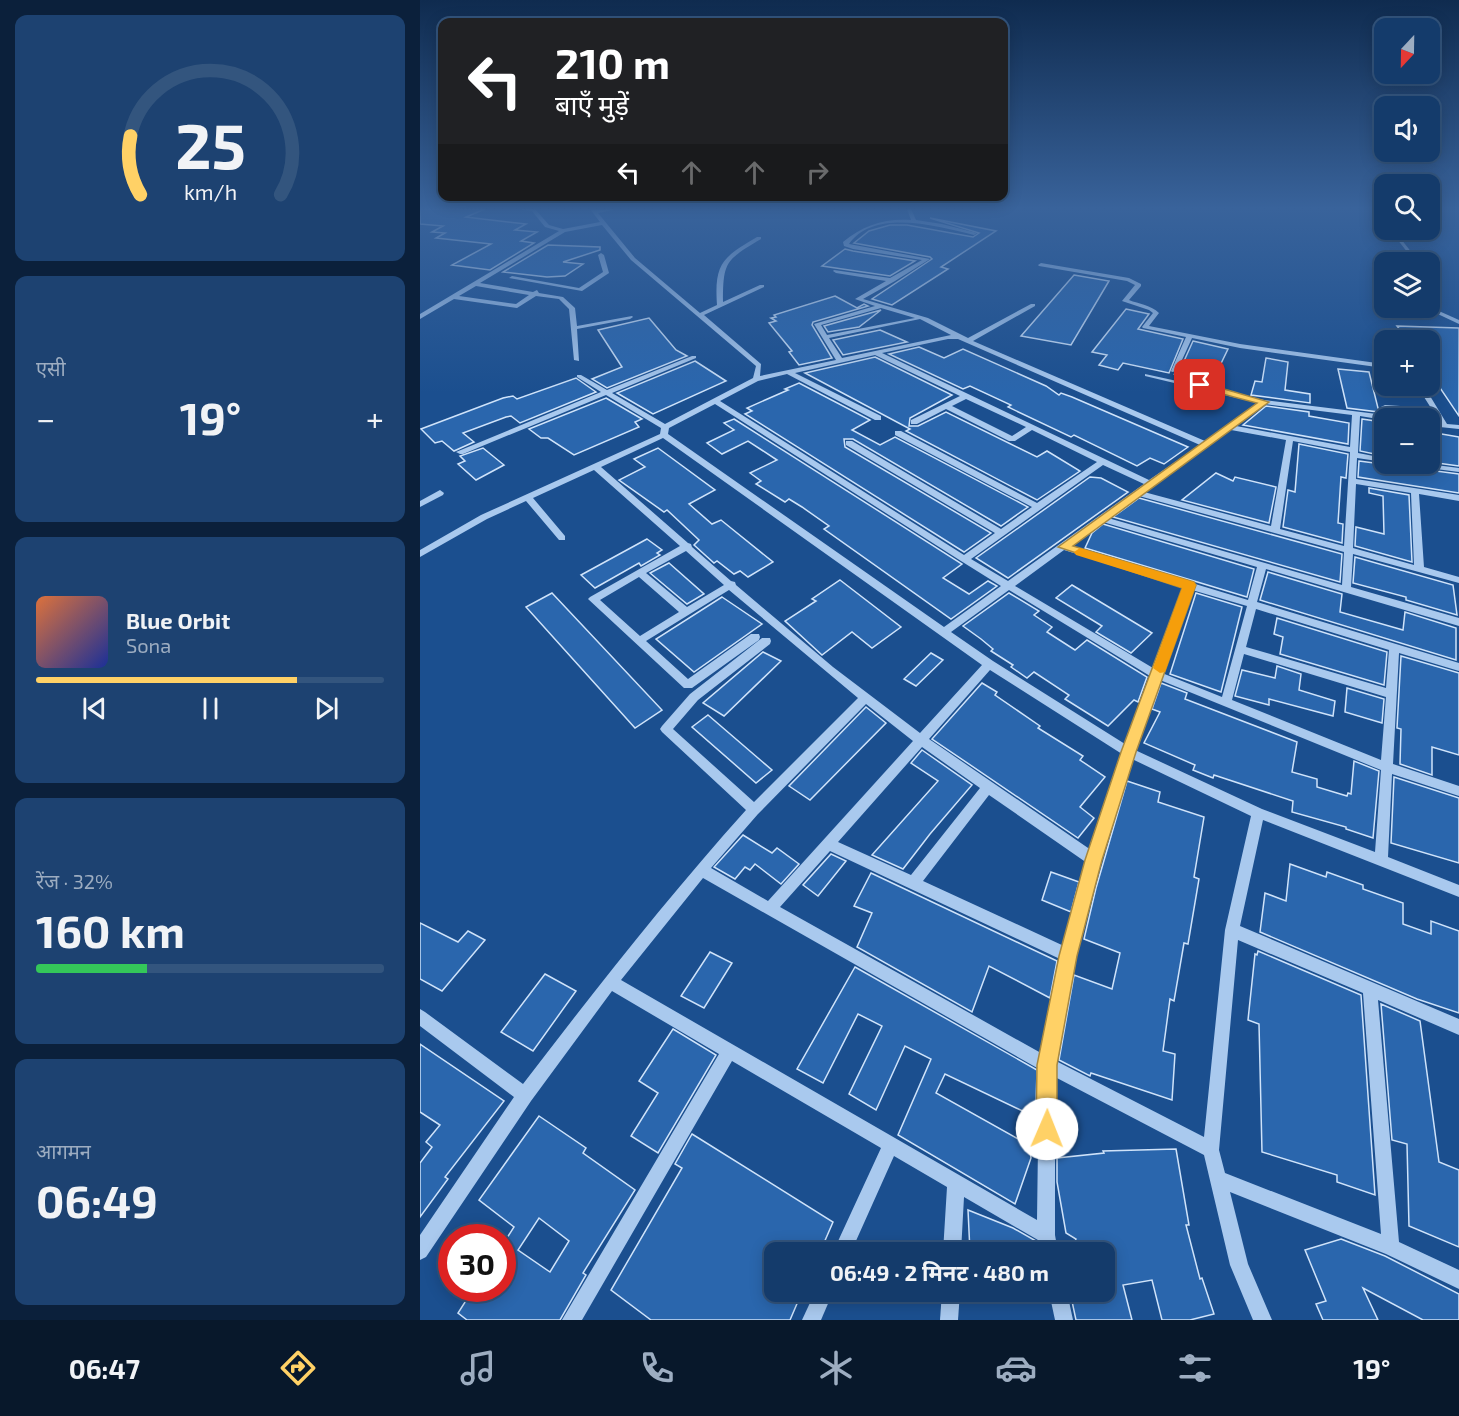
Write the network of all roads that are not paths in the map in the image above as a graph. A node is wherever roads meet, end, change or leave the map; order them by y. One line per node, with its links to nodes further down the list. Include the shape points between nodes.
1 (497, 271): 10 (street)
2 (605, 271): 11 (street, via 583,289)
3 (647, 271): 19 (street)
4 (721, 271): 15 (street)
5 (836, 271): 9 (street)
6 (908, 271): 9 (street)
7 (1074, 271): 27 (street, via 1139,285 1125,301 1156,313 1145,327)
8 (512, 278): 11 (street)
9 (893, 280): 17 (street, via 858,299)
10 (475, 284): 13 (street); 14 (street)
11 (548, 284): 13 (street)
12 (762, 286): 15 (street)
13 (536, 292): 14 (street, via 517,306); 24 (street, via 561,298 572,308)
14 (453, 297): 20 (street)
15 (720, 303): 19 (street)
16 (1034, 305): 28 (street)
17 (881, 306): 22 (street); 25 (street, via 820,322 817,326)
18 (1440, 313): 23 (street)
19 (699, 315): 38 (street, via 759,365)
20 (420, 316)
21 (630, 317): 24 (street)
22 (921, 318): 25 (street); 26 (street)
23 (1459, 322)
24 (574, 328): 31 (street)
25 (826, 337): 32 (street)
26 (958, 337): 28 (street); 29 (street)
27 (1190, 337): 33 (street); 34 (street)
28 (968, 341): 60 (street)
29 (876, 353): 32 (street); 40 (street)
30 (694, 357): 39 (street)
31 (577, 360)
32 (840, 361): 35 (street)
33 (1374, 365)
34 (1173, 371)
35 (790, 373): 38 (street); 49 (street)
36 (1147, 375): 42 (street)
37 (579, 376): 39 (street)
38 (756, 379): 41 (street)
39 (606, 393): 56 (street); 61 (street)
40 (966, 396): 43 (street); 53 (street)
41 (716, 401): 56 (street); 85 (street)
42 (1264, 402): 46 (street); 54 (street)
43 (946, 406): 50 (street); 53 (street, via 1012,439)
44 (1385, 407): 45 (street)
45 (1398, 408)
46 (1356, 414): 47 (street); 62 (street)
47 (1374, 416)
48 (1440, 416): 52 (street)
49 (878, 418)
50 (914, 422)
51 (1440, 425): 52 (street)
52 (1446, 426): 55 (street)
53 (1032, 427): 64 (street)
54 (1229, 427): 58 (street); 60 (street)
55 (1459, 427)
56 (664, 431): 65 (street); 97 (street)
57 (898, 433): 76 (street)
58 (1290, 438): 62 (street); 78 (street)
59 (849, 443): 79 (street)
60 (1205, 444): 69 (street)
61 (460, 452)
62 (1354, 453): 63 (street); 68 (street)
63 (1374, 458)
64 (1103, 461): 69 (street); 76 (street)
65 (596, 467): 73 (street); 81 (street)
66 (1440, 468): 67 (street)
67 (1459, 470)
68 (1352, 481): 70 (street); 83 (street)
69 (1150, 484): 72 (street)
70 (1415, 491): 74 (street); 87 (street)
71 (440, 493): 75 (street)
72 (1138, 493): 77 (street); 78 (street)
73 (528, 498): 80 (street); 84 (street, via 484,517)
74 (1459, 498)
75 (420, 504)
76 (1038, 507): 79 (street)
77 (1102, 519): 82 (street); 86 (street)
78 (1275, 530): 83 (street)
79 (1001, 533): 85 (street)
80 (562, 538)
81 (688, 546): 88 (street); 90 (street)
82 (1064, 547): 91 (street); 92 (street)
83 (1348, 550): 87 (street); 93 (street)
84 (420, 554)
85 (964, 558): 91 (street)
86 (1262, 566): 93 (street); 94 (street)
87 (1419, 569): 89 (street)
88 (640, 573): 95 (street); 98 (street, via 593,599)
89 (1459, 580)
90 (732, 584): 95 (street); 105 (street)
91 (1011, 585): 97 (street); 103 (street)
92 (1189, 585): 94 (street); 103 (street)
93 (1346, 590): 96 (street)
94 (1252, 604): 99 (street); 100 (street)
95 (686, 612): 98 (street)
96 (1459, 622)
97 (944, 632): 101 (street)
98 (639, 641): 112 (street, via 688,685 760,639 694,697 666,729)
99 (1394, 647): 102 (street); 104 (street)
100 (1240, 649): 104 (street); 106 (street)
101 (989, 664): 107 (street); 108 (street)
102 (1459, 667)
103 (1157, 675): 106 (street); 108 (street)
104 (1391, 694): 109 (street)
105 (865, 698): 107 (street); 112 (street)
106 (1226, 704): 109 (street)
107 (923, 740): 110 (street); 114 (street)
108 (1128, 752): 113 (street); 115 (street)
109 (1387, 767): 111 (street); 116 (street)
110 (987, 788): 115 (street); 118 (street)
111 (1459, 791)
112 (754, 810): 117 (street)
113 (1258, 813): 116 (street); 121 (street)
114 (829, 844): 118 (street); 120 (street)
115 (1094, 860): 122 (street)
116 (1381, 862): 119 (street)
117 (701, 870): 120 (street); 123 (street)
118 (913, 883): 122 (street)
119 (1459, 891)
120 (770, 909): 128 (street)
121 (1232, 930): 124 (street); 131 (street)
122 (1068, 956): 128 (street)
123 (610, 982): 127 (street); 129 (street)
124 (1370, 989): 126 (street); 138 (street)
125 (420, 1017): 129 (street)
126 (1459, 1027)
127 (729, 1051): 130 (street); 144 (street)
128 (1047, 1065): 131 (street); 134 (street)
129 (525, 1095): 139 (street)
130 (891, 1145): 133 (street); 135 (street)
131 (1211, 1150): 132 (street)
132 (1218, 1179): 138 (street); 148 (street, via 1239,1265)
133 (956, 1183): 134 (street); 136 (street)
134 (1046, 1235): 137 (street)
135 (847, 1242)
136 (953, 1242)
137 (1047, 1242)
138 (1391, 1247): 140 (street)
139 (420, 1251)
140 (1459, 1280)
141 (820, 1302): 145 (street)
142 (950, 1302): 146 (street)
143 (1060, 1302): 147 (street)
144 (571, 1320)
145 (812, 1320)
146 (949, 1320)
147 (1064, 1320)
148 (1263, 1320)

